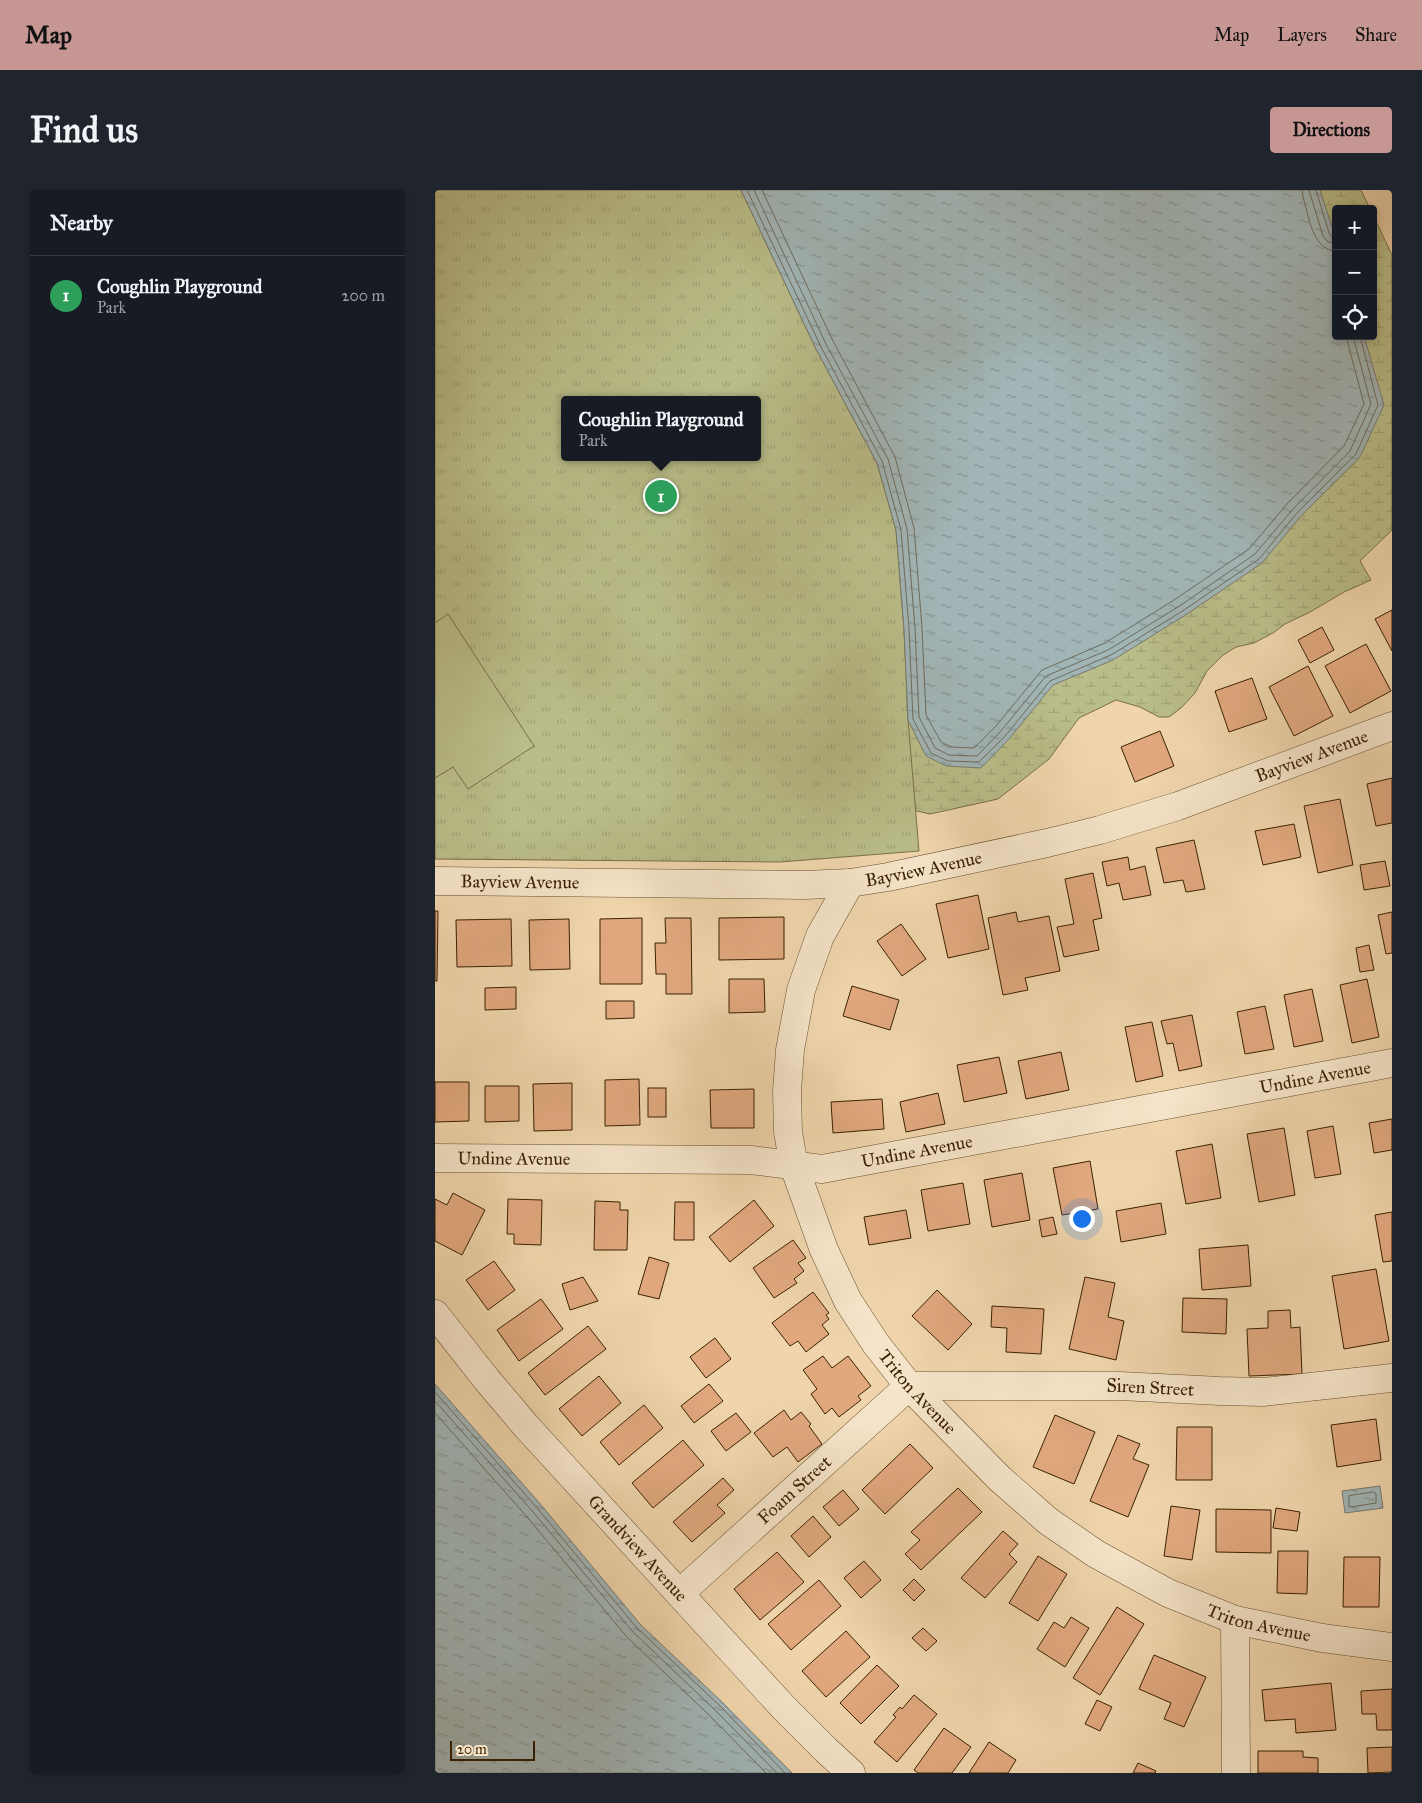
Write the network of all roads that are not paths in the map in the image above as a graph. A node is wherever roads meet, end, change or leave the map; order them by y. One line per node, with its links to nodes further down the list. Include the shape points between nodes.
1 (1392, 726): 3 (street, Bayview Avenue, via 1178,806 1100,830)
2 (435, 881): 3 (street, Bayview Avenue)
3 (850, 883): 6 (street, Triton Avenue, via 820,936 796,1009 787,1091 788,1132)
4 (1392, 1063): 6 (street, Undine Avenue, via 822,1169)
5 (435, 1158): 6 (street, Undine Avenue, via 751,1160)
6 (795, 1166): 9 (street, Triton Avenue, via 817,1233 841,1288 866,1329)
7 (435, 1314): 10 (street, Grandview Avenue, via 526,1426)
8 (1392, 1378): 9 (street, Siren Street, via 1263,1392 1120,1386)
9 (909, 1386): 10 (street, Foam Street); 11 (street, Triton Avenue, via 999,1478 1065,1534 1150,1584)
10 (680, 1593): 13 (street, Grandview Avenue, via 807,1732)
11 (1235, 1620): 12 (street, Triton Avenue, via 1323,1638); 14 (street)
12 (1392, 1647)
13 (851, 1773)
14 (1235, 1773)

